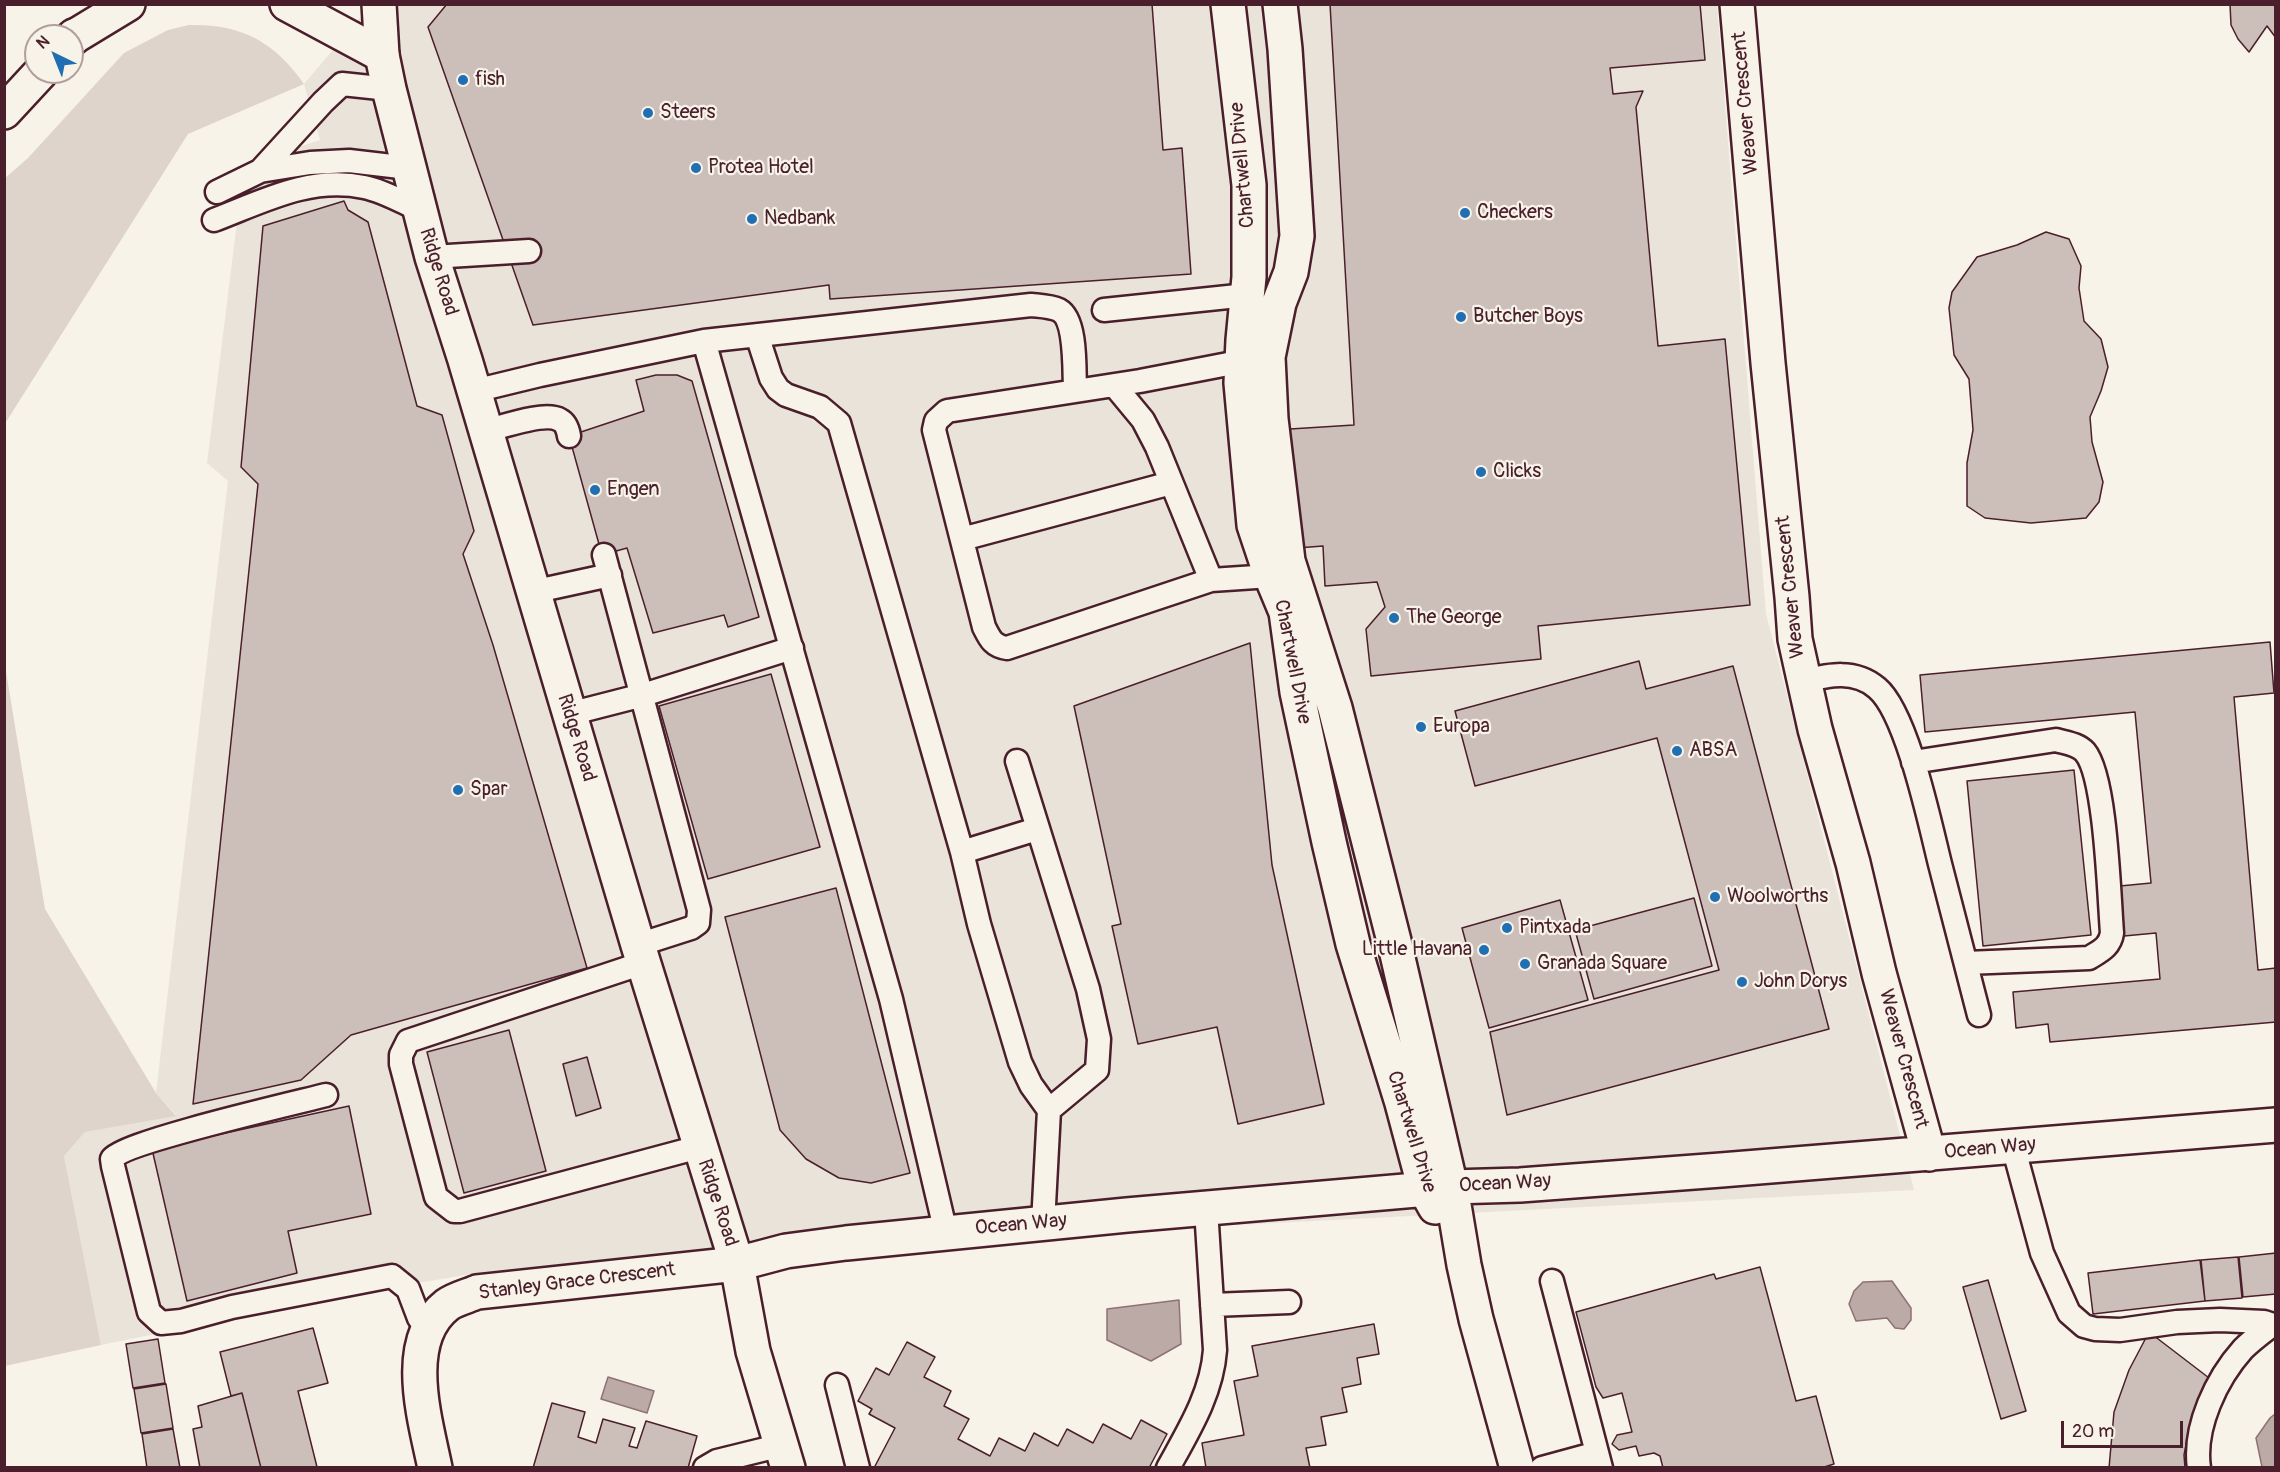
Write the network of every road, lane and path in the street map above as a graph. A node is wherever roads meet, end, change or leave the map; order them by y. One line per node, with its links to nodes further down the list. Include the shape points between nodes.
1 (128, 4): 7 (main road)
2 (287, 4): 8 (main road)
3 (379, 4): 8 (main road, Ridge Road)
4 (1228, 4): 21 (main road, Chartwell Drive, via 1249,185)
5 (1280, 4): 25 (main road, Chartwell Drive, via 1298,236 1291,272)
6 (1737, 4): 37 (main road, Weaver Crescent, via 1768,363 1795,639)
7 (84, 31)
8 (382, 55): 12 (main road, Ridge Road)
9 (24, 72): 11 (main road)
10 (30, 84): 13 (main road)
11 (4, 87)
12 (389, 88): 14 (main road, Ridge Road); 15 (lane, via 342,84)
13 (4, 112)
14 (410, 168): 15 (lane, via 349,161); 17 (main road, Ridge Road)
15 (260, 171): 16 (lane)
16 (217, 192)
17 (420, 210): 18 (lane, via 364,188 320,184 272,195); 20 (main road, Ridge Road)
18 (214, 220)
19 (529, 251): 20 (lane)
20 (432, 256): 27 (main road, Ridge Road)
21 (1247, 295): 22 (lane); 25 (main road, Chartwell Drive)
22 (1104, 310)
23 (757, 335): 24 (lane); 28 (lane, via 991,308 1048,307 1066,316 1071,329); 43 (lane, via 778,389 819,407 839,423)
24 (704, 341): 27 (lane); 36 (lane)
25 (1255, 359): 26 (lane); 34 (main road, Chartwell Drive, via 1245,440 1254,525)
26 (1114, 385): 28 (lane); 31 (lane, via 1143,420)
27 (474, 391): 29 (main road, Ridge Road)
28 (1075, 391): 32 (lane, via 940,415 934,430)
29 (485, 431): 30 (lane, via 546,417 560,419); 35 (main road, Ridge Road)
30 (569, 436)
31 (1171, 483): 32 (lane); 33 (lane)
32 (962, 539): 33 (lane, via 984,627 996,646 1007,648)
33 (1211, 580): 34 (lane)
34 (1283, 580): 53 (main road, Chartwell Drive, via 1335,708 1395,941)
35 (532, 592): 38 (lane, via 607,565); 39 (main road, Ridge Road)
36 (792, 648): 38 (lane); 56 (lane, via 891,999)
37 (1803, 681): 41 (lane, via 1833,674 1857,677 1878,689 1895,714); 52 (main road, Weaver Crescent)
38 (643, 695): 39 (lane); 44 (lane, via 700,916 691,928)
39 (569, 714): 44 (main road, Ridge Road)
40 (1017, 761): 42 (lane)
41 (1913, 762): 45 (lane); 45 (lane, via 2056,740 2078,746 2086,753 2096,777 2111,941 2089,958)
42 (1037, 829): 43 (lane); 48 (lane, via 1088,989 1099,1039 1097,1070)
43 (962, 852): 48 (lane, via 1020,1062)
44 (641, 954): 51 (main road, Ridge Road); 51 (lane, via 408,1041 401,1064 436,1197 454,1211 460,1211)
45 (1965, 963): 46 (lane)
46 (1979, 1015)
47 (326, 1095): 61 (lane, via 116,1153 113,1166 149,1312 160,1323 181,1321 232,1307 392,1276 408,1289 419,1318)
48 (1049, 1110): 55 (lane)
49 (2276, 1125): 50 (main road, Ocean Way)
50 (2013, 1146): 52 (main road, Ocean Way); 62 (lane, via 2042,1252 2069,1313 2084,1326 2120,1330 2220,1320)
51 (699, 1147): 57 (main road, Ridge Road)
52 (1929, 1154): 53 (main road, Ocean Way)
53 (1438, 1188): 54 (main road, Ocean Way); 70 (main road, Chartwell Drive, via 1464,1265)
54 (1206, 1209): 55 (main road, Ocean Way); 60 (lane)
55 (1043, 1224): 56 (main road, Ocean Way)
56 (946, 1233): 57 (main road, Ocean Way, via 786,1251)
57 (737, 1264): 61 (main road, Stanley Grace Crescent, via 477,1292 448,1304); 64 (main road, Ridge Road, via 753,1351)
58 (1552, 1281): 65 (lane)
59 (1289, 1302): 60 (lane)
60 (1212, 1305): 69 (lane, via 1214,1367 1202,1403)
61 (431, 1323): 66 (main road, Stanley Grace Crescent, via 422,1342 420,1366)
62 (2274, 1325): 72 (lane, via 2244,1348 2225,1372 2199,1435)
63 (837, 1385): 68 (lane)
64 (785, 1456): 67 (lane, via 717,1461)
65 (1599, 1460): 71 (lane)
66 (435, 1467)
67 (705, 1467)
68 (858, 1467)
69 (1168, 1467)
70 (1517, 1467)
71 (1542, 1467)
72 (2199, 1467)

